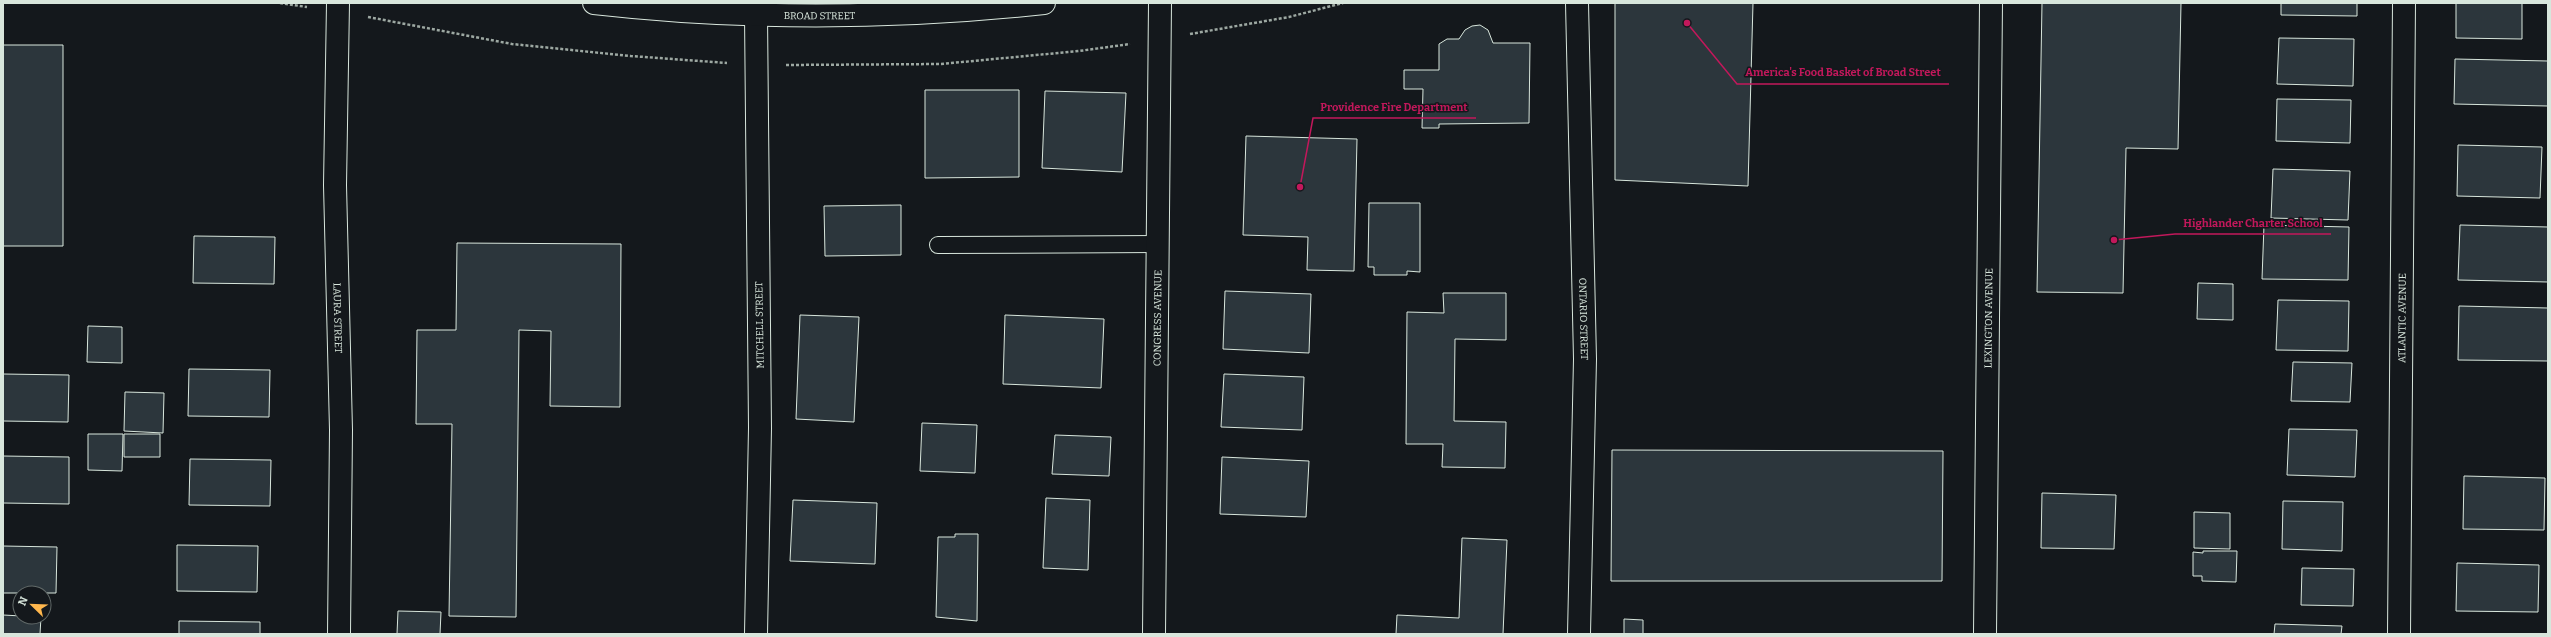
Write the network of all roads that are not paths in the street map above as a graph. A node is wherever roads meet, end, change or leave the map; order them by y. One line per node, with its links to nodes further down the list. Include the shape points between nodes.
1 (338, 3): 12 (street, LAURA STREET, via 335,185 341,430)
2 (594, 3): 9 (street, BROAD STREET)
3 (1044, 3): 8 (street, BROAD STREET, via 956,12)
4 (1160, 3): 10 (street, CONGRESS AVENUE)
5 (1577, 3): 15 (street, ONTARIO STREET, via 1585,359)
6 (1991, 3): 16 (street, LEXINGTON AVENUE)
7 (2404, 3): 17 (street, ATLANTIC AVENUE)
8 (805, 9): 9 (street, BROAD STREET)
9 (756, 15): 13 (street, MITCHELL STREET, via 760,428)
10 (1158, 244): 11 (lane); 14 (street, CONGRESS AVENUE)
11 (938, 246)
12 (339, 634)
13 (756, 634)
14 (1154, 634)
15 (1579, 634)
16 (1985, 634)
17 (2399, 634)

